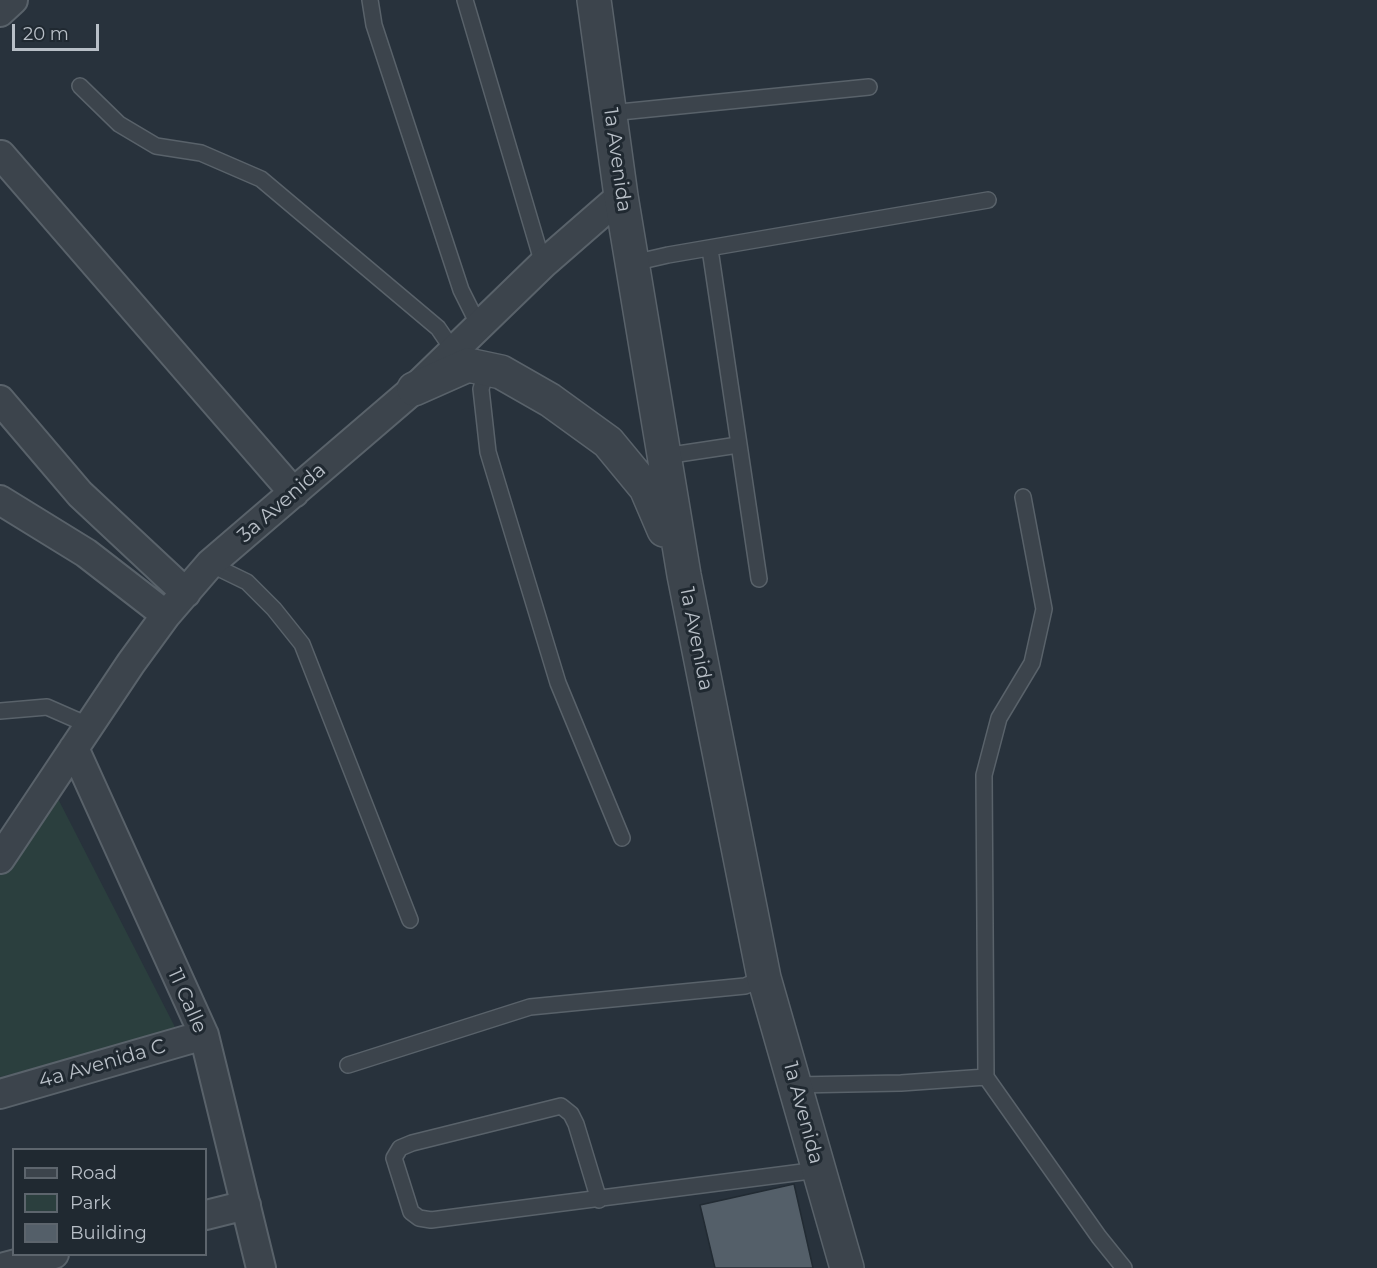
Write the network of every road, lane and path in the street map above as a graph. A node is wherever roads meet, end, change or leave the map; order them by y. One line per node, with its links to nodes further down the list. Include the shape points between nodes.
1 (13, 0): 5 (street)
2 (370, 0): 15 (lane, via 374,25 458,279)
3 (465, 0): 14 (lane)
4 (594, 0): 8 (street, 1a Avenida)
5 (0, 12)
6 (80, 86): 16 (lane, via 119,124 156,146 201,153 261,179 438,328)
7 (869, 87): 8 (lane)
8 (610, 113): 10 (street, 1a Avenida)
9 (1, 155): 22 (street)
10 (621, 196): 13 (street, 1a Avenida); 14 (street, 3a Avenida)
11 (988, 200): 12 (lane)
12 (710, 249): 13 (lane); 20 (lane)
13 (633, 263): 21 (street, 1a Avenida)
14 (543, 264): 15 (street, 3a Avenida)
15 (479, 326): 16 (street, 3a Avenida)
16 (453, 350): 18 (street, 3a Avenida)
17 (487, 369): 18 (street, via 468,365); 26 (street, via 501,372 550,400 608,442 646,488); 32 (lane, via 481,389 488,452 558,682)
18 (414, 389): 22 (street, 3a Avenida)
19 (0, 400): 28 (street, via 80,494)
20 (738, 445): 21 (lane); 27 (lane)
21 (664, 456): 26 (street, 1a Avenida)
22 (294, 494): 25 (street, 3a Avenida)
23 (1023, 497): 38 (lane, via 1044,609 1032,663 999,718 984,775)
24 (0, 500): 29 (street, via 86,553)
25 (210, 564): 28 (street, 3a Avenida); 34 (lane, via 247,582 302,644)
26 (684, 575): 35 (street, 1a Avenida)
27 (759, 579)
28 (186, 593): 29 (street, 3a Avenida)
29 (166, 615): 31 (street, 3a Avenida)
30 (0, 711): 31 (lane, via 47,707)
31 (81, 736): 33 (street, 3a Avenida); 36 (street, 11 Calle)
32 (622, 838)
33 (0, 859)
34 (410, 920)
35 (764, 978): 37 (lane, via 745,986 530,1007); 39 (street, 1a Avenida)
36 (204, 1035): 40 (street, 4a Avenida C); 43 (street, 11 Calle)
37 (348, 1065)
38 (986, 1077): 39 (lane); 49 (lane)
39 (796, 1085): 41 (street, 1a Avenida)
40 (0, 1094)
41 (818, 1170): 42 (lane); 48 (street, 1a Avenida)
42 (599, 1200): 42 (lane, via 431,1220 419,1218 411,1212 394,1158 400,1148 412,1143 561,1106 576,1124)
43 (246, 1205): 44 (street); 47 (street, 11 Calle)
44 (207, 1215)
45 (46, 1256): 46 (street)
46 (1, 1268)
47 (261, 1268)
48 (847, 1268)
49 (1124, 1268)

